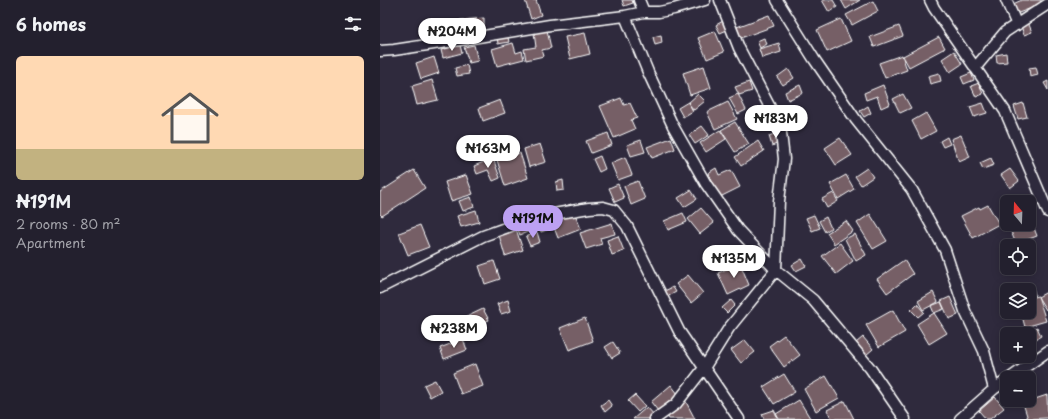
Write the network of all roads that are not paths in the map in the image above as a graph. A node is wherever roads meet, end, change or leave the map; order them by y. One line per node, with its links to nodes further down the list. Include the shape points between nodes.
1 (639, 0): 8 (street)
2 (705, 0): 8 (street, via 674,9)
3 (720, 0): 14 (street, via 739,48 781,133 784,159)
4 (777, 0): 20 (street, via 856,120 912,190 945,250 965,311 984,351)
5 (930, 0): 12 (street)
6 (1006, 0): 10 (street)
7 (1048, 4): 10 (street)
8 (644, 12): 9 (street)
9 (626, 16): 11 (street); 14 (street, via 673,126 706,184 738,230)
10 (1017, 25): 12 (street, via 1005,32)
11 (380, 51)
12 (975, 68): 13 (street, via 1005,111)
13 (1048, 212)
14 (776, 270): 17 (street, via 729,328); 23 (street, via 813,300 870,368)
15 (380, 288): 17 (street, via 483,236 536,217 603,207 614,210 627,226 679,331)
16 (1048, 351): 18 (street)
17 (704, 368): 21 (street, via 676,404); 22 (street)
18 (1020, 371)
19 (1000, 385): 20 (street)
20 (994, 389): 24 (street)
21 (655, 419)
22 (739, 419)
23 (905, 419)
24 (960, 419)

